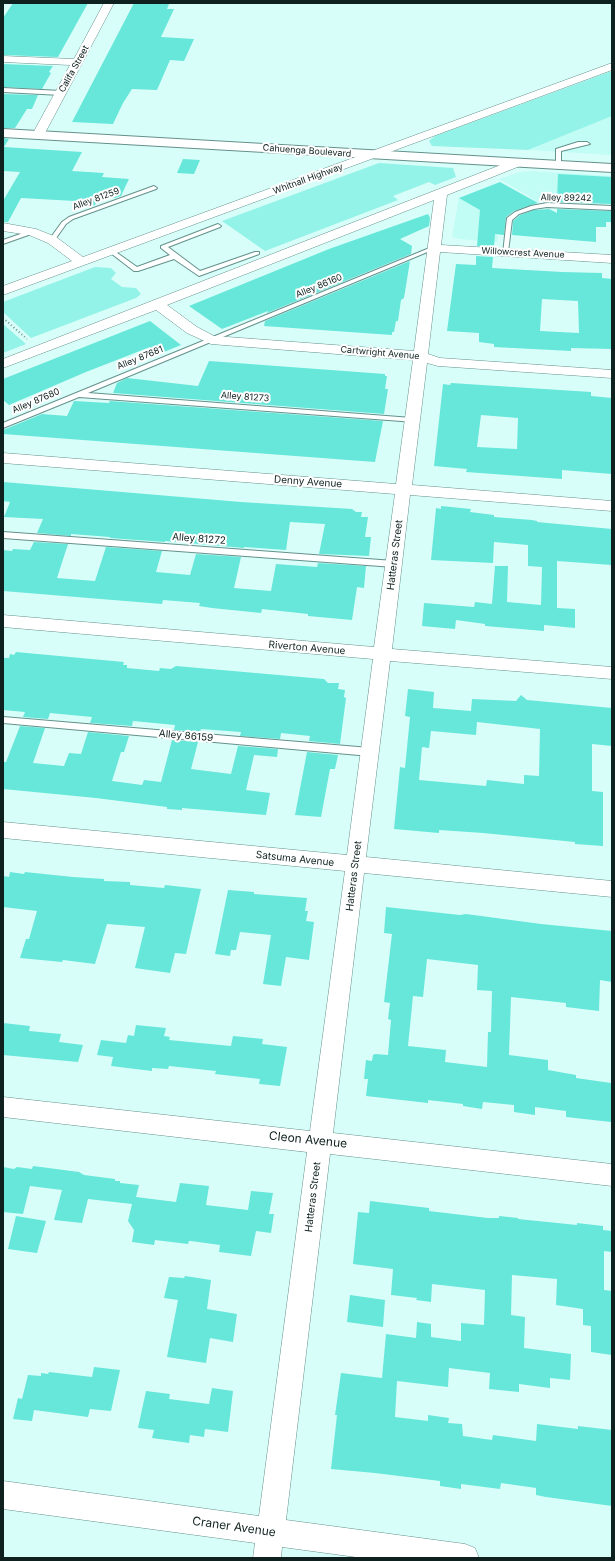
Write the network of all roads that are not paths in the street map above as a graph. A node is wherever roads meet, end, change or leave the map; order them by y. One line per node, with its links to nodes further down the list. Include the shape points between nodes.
1 (110, 3): 3 (street, Califa Street)
2 (3, 59): 3 (street)
3 (78, 62): 6 (street, Califa Street)
4 (612, 66): 10 (street, Whitnall Highway)
5 (3, 90): 6 (lane)
6 (61, 92): 8 (street, Califa Street)
7 (3, 133): 8 (main road, Cahuenga Boulevard)
8 (38, 135): 10 (main road, Cahuenga Boulevard)
9 (587, 144): 12 (lane, via 558,150)
10 (373, 155): 11 (main road, Cahuenga Boulevard); 23 (street, Whitnall Highway)
11 (516, 163): 12 (main road, Cahuenga Boulevard); 15 (street)
12 (558, 165): 13 (main road, Cahuenga Boulevard)
13 (612, 168)
14 (154, 188): 20 (lane, Alley 81259, via 71,218 64,223)
15 (441, 194): 22 (street, Hatteras Street); 30 (street)
16 (612, 208): 24 (lane, Alley 89242, via 547,205 517,213 508,219)
17 (218, 226): 26 (lane, via 163,247)
18 (3, 227): 19 (street)
19 (32, 232): 20 (street); 21 (lane)
20 (52, 240): 28 (street)
21 (3, 242)
22 (434, 248): 24 (street, Willowcrest Avenue); 31 (lane, Alley 86160); 32 (street, Hatteras Street)
23 (111, 251): 26 (lane, via 136,270); 28 (street, Whitnall Highway)
24 (505, 252): 27 (street, Willowcrest Avenue)
25 (257, 253): 26 (lane, via 199,274)
26 (175, 256)
27 (612, 259)
28 (81, 262): 29 (street, Whitnall Highway)
29 (3, 291)
30 (158, 305): 31 (street, Cartwright Avenue, via 192,330); 33 (street)
31 (211, 340): 32 (street, Cartwright Avenue); 35 (lane, Alley 87681)
32 (420, 356): 34 (street, Cartwright Avenue, via 438,362); 36 (street, Hatteras Street)
33 (3, 364)
34 (612, 374)
35 (76, 395): 36 (lane, Alley 81273); 37 (lane, Alley 87680)
36 (412, 420): 39 (street, Hatteras Street)
37 (3, 426)
38 (3, 458): 39 (street, Denny Avenue)
39 (403, 489): 40 (street, Denny Avenue); 42 (street, Hatteras Street)
40 (612, 506)
41 (3, 535): 42 (lane, Alley 81272)
42 (394, 564): 44 (street, Hatteras Street)
43 (3, 621): 44 (street, Riverton Avenue)
44 (382, 654): 45 (street, Riverton Avenue); 47 (street, Hatteras Street)
45 (612, 673)
46 (3, 720): 47 (lane, Alley 86159)
47 (370, 752): 49 (street, Hatteras Street)
48 (3, 830): 49 (street, Satsuma Avenue)
49 (356, 865): 50 (street, Satsuma Avenue); 52 (street, Hatteras Street)
50 (612, 889)
51 (3, 1107): 52 (street, Cleon Avenue)
52 (320, 1141): 53 (street, Cleon Avenue); 55 (street, Hatteras Street)
53 (612, 1175)
54 (3, 1495): 55 (street, Craner Avenue)
55 (268, 1545): 56 (street, Craner Avenue)
56 (465, 1558)

